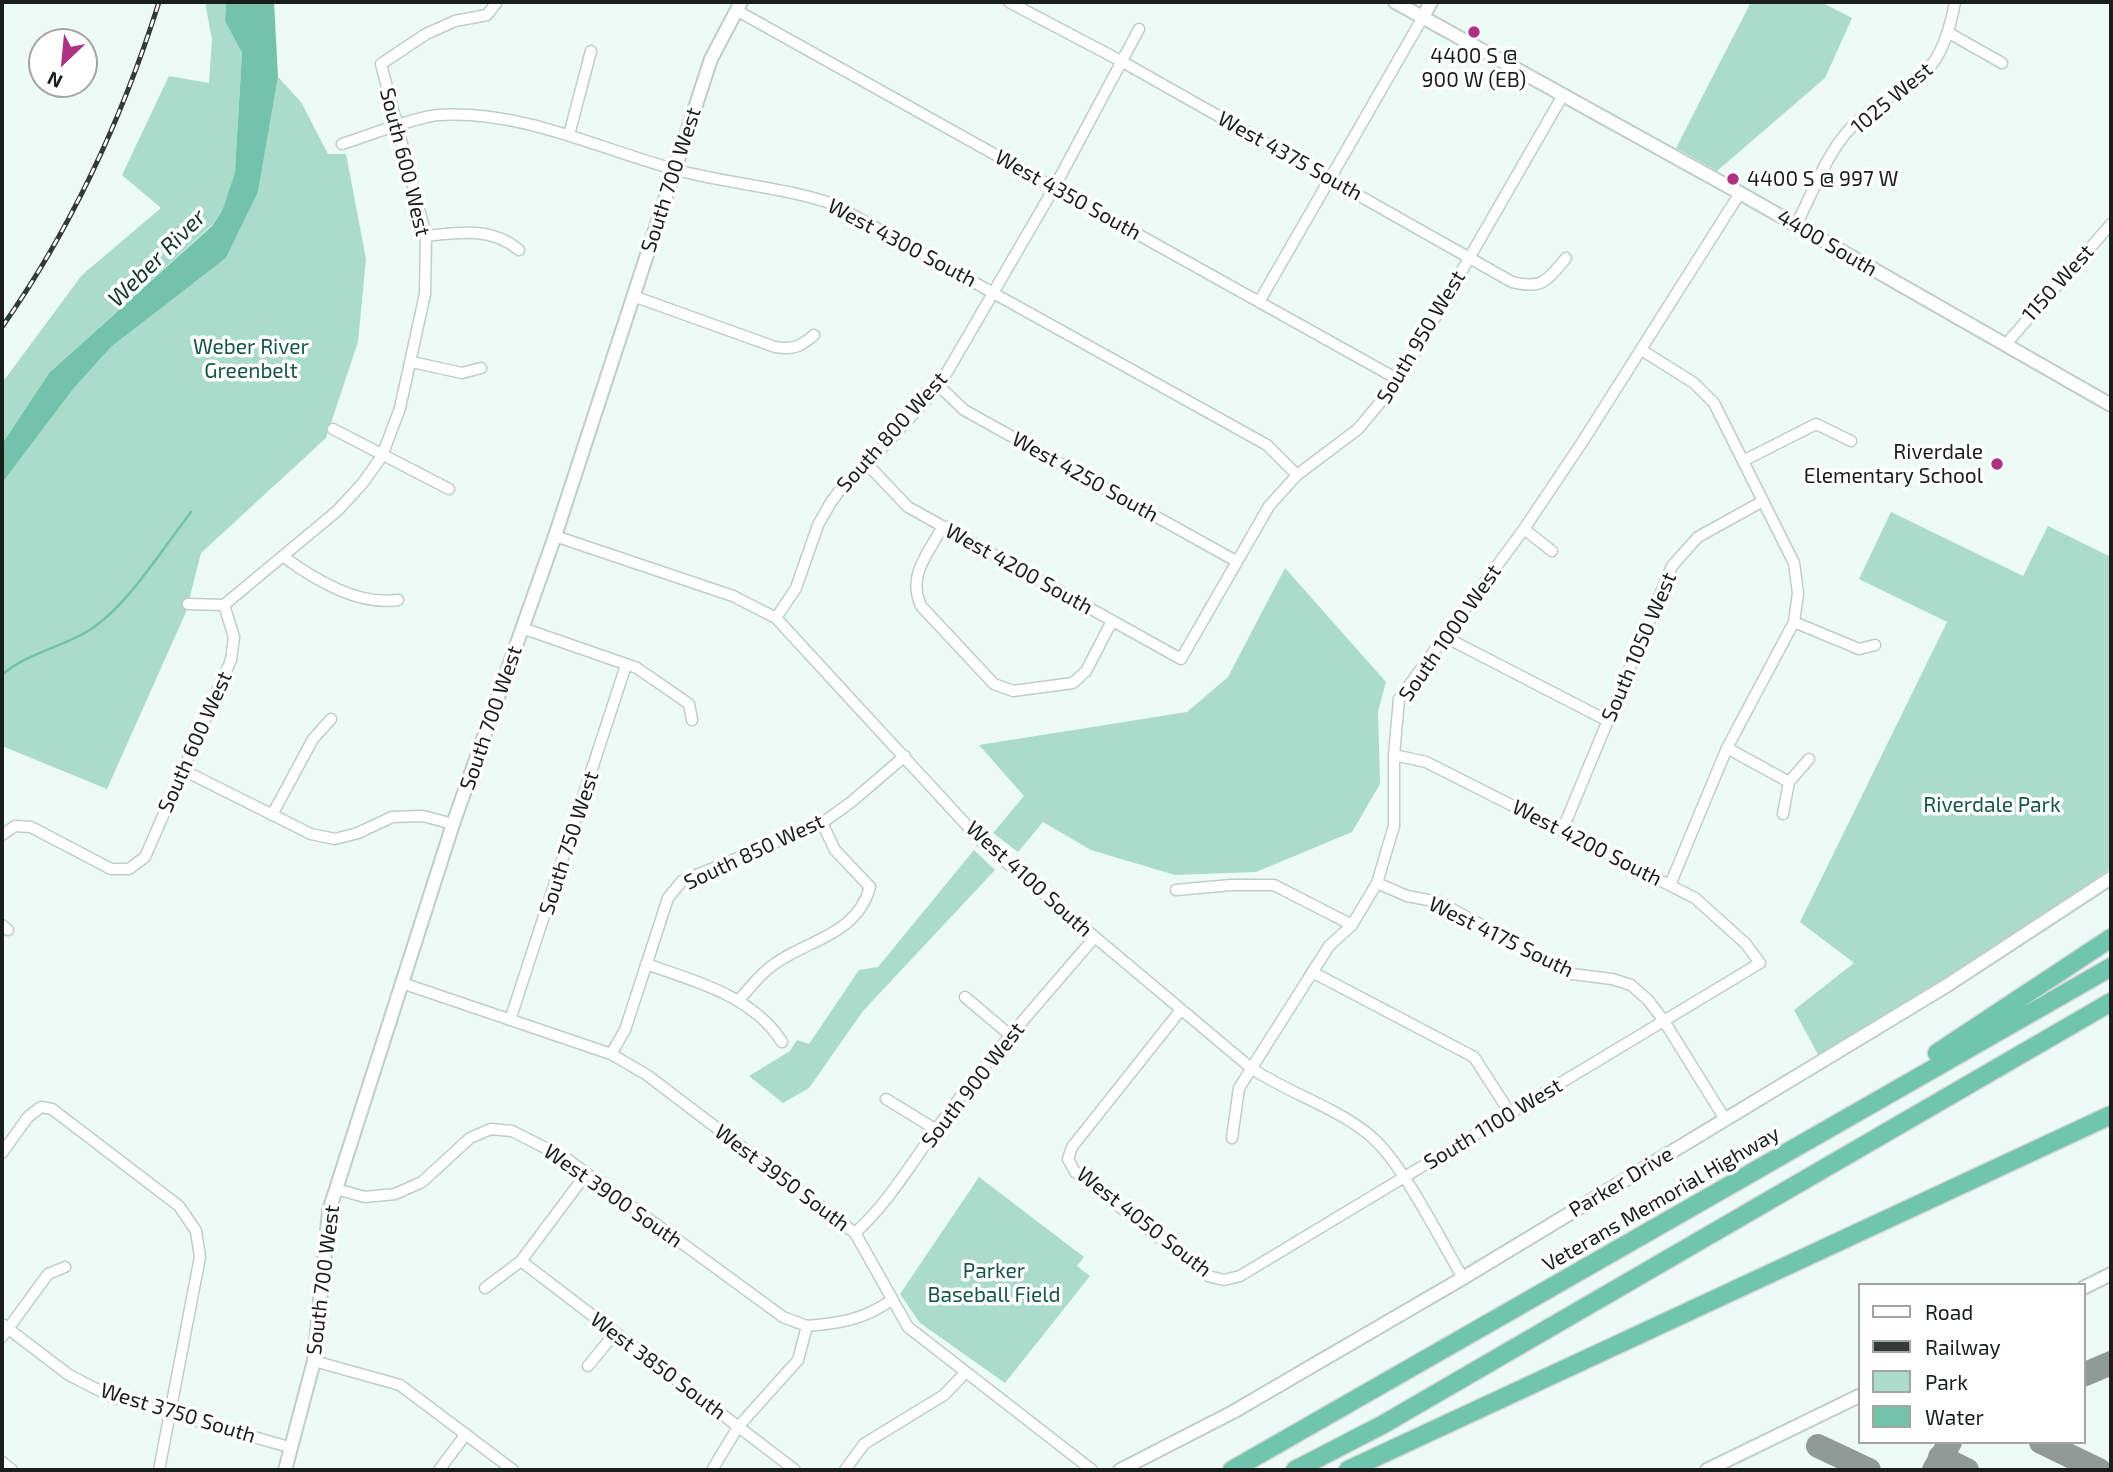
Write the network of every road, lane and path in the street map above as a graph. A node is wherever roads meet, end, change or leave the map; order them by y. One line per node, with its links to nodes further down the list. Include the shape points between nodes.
1 (497, 2): 15 (street, South 600 West, via 487,15 454,21 381,64)
2 (1009, 2): 6 (street, West 4375 South)
3 (1395, 2): 8 (street, 4400 South)
4 (1431, 2): 8 (street)
5 (1955, 2): 10 (street, 1025 West)
6 (1020, 4): 12 (street, West 4375 South)
7 (739, 6): 18 (street, South 700 West, via 711,59); 20 (street, West 4350 South)
8 (1423, 17): 14 (street, 4400 South); 19 (street)
9 (1139, 29): 12 (street, South 800 West)
10 (1949, 33): 13 (street); 23 (street, 1025 West, via 1938,59 1920,78 1857,121 1832,155)
11 (591, 51): 16 (street)
12 (1121, 61): 19 (street, West 4375 South); 20 (street, South 800 West)
13 (2002, 63)
14 (1563, 95): 21 (street, 4400 South); 26 (street, South 950 West)
15 (397, 127): 16 (street, West 4300 South, via 438,115 510,121); 17 (street, West 4300 South); 24 (street, South 600 West)
16 (569, 135): 18 (street, West 4300 South)
17 (342, 144)
18 (674, 169): 28 (street, West 4300 South, via 834,204); 29 (street, South 700 West)
19 (1330, 178): 26 (street, West 4375 South); 30 (street)
20 (1054, 188): 28 (street, South 800 West); 30 (street, West 4350 South)
21 (1740, 193): 23 (street, 4400 South); 33 (street, South 1000 West)
22 (2111, 224): 32 (street, 1150 West)
23 (1796, 225): 32 (street, 4400 South)
24 (426, 236): 25 (street, via 464,231 504,237); 34 (street, South 600 West, via 425,294)
25 (519, 250)
26 (1469, 257): 27 (street, West 4375 South, via 1512,282 1531,287 1549,279); 36 (street, South 950 West)
27 (1566, 258)
28 (994, 293): 37 (street, South 800 West); 44 (street, West 4300 South, via 1267,445)
29 (633, 296): 31 (street, via 775,347 802,346); 49 (street, South 700 West)
30 (1259, 302): 36 (street, West 4350 South)
31 (814, 335)
32 (2006, 344): 38 (street, 4400 South)
33 (1643, 351): 42 (street, via 1694,383 1714,403); 48 (street, South 1000 West)
34 (412, 362): 35 (street, via 462,373); 41 (street, South 600 West)
35 (481, 368)
36 (1399, 380): 44 (street, South 950 West, via 1359,429)
37 (939, 386): 43 (street, South 800 West); 52 (street, West 4250 South, via 964,410)
38 (2111, 405)
39 (333, 429): 41 (street)
40 (1851, 441): 42 (street, via 1816,424)
41 (382, 456): 45 (street); 51 (street, South 600 West, via 337,511)
42 (1743, 461): 46 (street)
43 (867, 464): 47 (street, West 4200 South, via 908,507); 56 (street, South 800 West, via 831,502 796,588)
44 (1297, 475): 52 (street, South 950 West, via 1269,506)
45 (449, 489)
46 (1763, 501): 58 (street, via 1794,564 1798,593); 66 (street, South 1050 West, via 1698,537 1672,566)
47 (943, 526): 57 (street, West 4200 South); 57 (street, via 916,576 914,591 920,606 994,684 1013,691 1073,683 1086,671)
48 (1524, 529): 50 (street); 60 (street, South 1000 West)
49 (555, 536): 56 (street, West 4100 South, via 733,596); 59 (street, South 700 West)
50 (1552, 551)
51 (284, 557): 53 (street, via 313,578 377,603); 55 (street, South 600 West)
52 (1236, 561): 62 (street, South 950 West)
53 (398, 600)
54 (188, 604): 55 (street)
55 (224, 605): 71 (street, South 600 West, via 234,637 230,660)
56 (776, 618): 69 (street, West 4100 South)
57 (1112, 621): 62 (street, West 4200 South)
58 (1794, 622): 61 (street, via 1859,649); 67 (street)
59 (522, 628): 63 (street); 76 (street, South 700 West)
60 (1445, 637): 66 (street); 68 (street, South 1000 West, via 1399,699)
61 (1875, 645)
62 (1181, 659)
63 (626, 665): 65 (street, via 689,704); 95 (street, South 750 West)
64 (331, 719): 74 (street, via 313,739)
65 (692, 720)
66 (1608, 721): 77 (street, South 1050 West)
67 (1727, 748): 72 (street); 81 (street)
68 (1394, 755): 77 (street, West 4200 South, via 1426,762); 80 (street, South 1000 West, via 1394,826)
69 (905, 756): 75 (street, South 850 West); 84 (street, West 4100 South, via 984,844)
70 (1810, 759): 72 (street)
71 (183, 770): 74 (street); 78 (street, South 600 West, via 145,856 129,869 111,869 31,827 15,826)
72 (1789, 782): 73 (street)
73 (1783, 814)
74 (272, 815): 76 (street, via 311,834 335,839 392,817 423,816)
75 (822, 823): 87 (street, South 850 West, via 682,881 668,898); 92 (street, via 835,850 870,887 866,902 836,932 769,968)
76 (453, 824): 90 (street, South 700 West)
77 (1562, 831): 81 (street, West 4200 South)
78 (2, 835)
79 (2111, 878): 104 (street, Parker Drive, via 1946,986)
80 (1377, 883): 83 (street, South 1000 West); 96 (street, West 4175 South, via 1407,896 1439,902 1572,974 1631,985)
81 (1670, 885): 86 (street, West 4200 South, via 1695,898 1746,944)
82 (1176, 890): 83 (street, via 1274,885)
83 (1352, 925): 89 (street, South 1000 West, via 1329,946)
84 (1095, 937): 94 (street, West 4100 South); 97 (street, South 900 West)
85 (2111, 939): 108 (highway)
86 (1760, 963): 96 (street, South 1100 West)
87 (646, 964): 92 (street, via 715,987); 99 (street, South 850 West, via 625,1030)
88 (2111, 967): 108 (highway, Veterans Memorial Highway)
89 (1312, 972): 100 (street, South 1000 West); 102 (street, via 1474,1057)
90 (402, 983): 95 (street, West 3950 South); 111 (street, South 700 West)
91 (965, 997): 97 (street)
92 (738, 1001): 98 (street)
93 (2111, 1002): 144 (highway, via 1382,1425)
94 (1180, 1011): 100 (street, West 4100 South); 117 (street, West 4050 South, via 1072,1147 1068,1159 1074,1172 1187,1260 1208,1276)
95 (510, 1020): 99 (street, West 3950 South)
96 (1664, 1021): 102 (street, South 1100 West); 104 (street, West 4175 South)
97 (1010, 1035): 105 (street, South 900 West)
98 (782, 1042)
99 (611, 1054): 112 (street, West 3950 South, via 647,1075)
100 (1251, 1068): 106 (street, South 1000 West, via 1234,1104); 110 (street, West 4100 South, via 1377,1142)
101 (886, 1099): 105 (street)
102 (1510, 1113): 110 (street, South 1100 West)
103 (2111, 1115): 145 (highway)
104 (1724, 1119): 116 (street, Parker Drive)
105 (936, 1129): 112 (street, South 900 West, via 880,1211)
106 (1232, 1138)
107 (2, 1153): 128 (street, via 29,1117 41,1107 52,1109 179,1206 196,1231 200,1257)
108 (1770, 1162): 143 (highway, Veterans Memorial Highway)
109 (586, 1174): 111 (street, West 3900 South, via 512,1130 491,1129 470,1138 422,1182 395,1194 365,1197); 113 (street); 121 (street, West 3900 South, via 783,1317)
110 (1403, 1178): 116 (street, West 4100 South); 117 (street, South 1100 West, via 1240,1276)
111 (336, 1189): 124 (street, South 700 West, via 329,1211)
112 (855, 1234): 120 (street, West 3950 South)
113 (521, 1261): 119 (street); 123 (street, West 3850 South)
114 (65, 1267): 122 (street, via 48,1274)
115 (2111, 1274): 118 (street)
116 (1463, 1278): 142 (street, Parker Drive, via 1233,1412)
117 (1224, 1280)
118 (2085, 1287)
119 (485, 1288)
120 (890, 1301): 121 (street, via 870,1315 847,1322); 126 (street, West 3950 South, via 908,1327)
121 (807, 1326): 129 (street, via 798,1360)
122 (4, 1330): 128 (street, West 3750 South, via 69,1375 110,1396)
123 (615, 1333): 125 (street); 129 (street, West 3850 South)
124 (314, 1361): 130 (street, via 400,1385); 131 (street, South 700 West)
125 (588, 1366)
126 (966, 1372): 140 (street, via 944,1395 864,1444); 141 (street, West 3950 South)
127 (1857, 1397): 146 (street)
128 (171, 1413): 131 (street, West 3750 South); 134 (street)
129 (738, 1427): 138 (street); 139 (street, West 3850 South)
130 (466, 1434): 136 (street); 137 (street)
131 (289, 1447): 135 (street, South 700 West)
132 (2, 1462): 133 (street)
133 (12, 1470)
134 (159, 1470)
135 (285, 1470)
136 (439, 1470)
137 (513, 1470)
138 (712, 1470)
139 (795, 1470)
140 (845, 1470)
141 (1092, 1470)
142 (1120, 1470)
143 (1232, 1470)
144 (1295, 1470)
145 (1348, 1470)
146 (1707, 1470)

